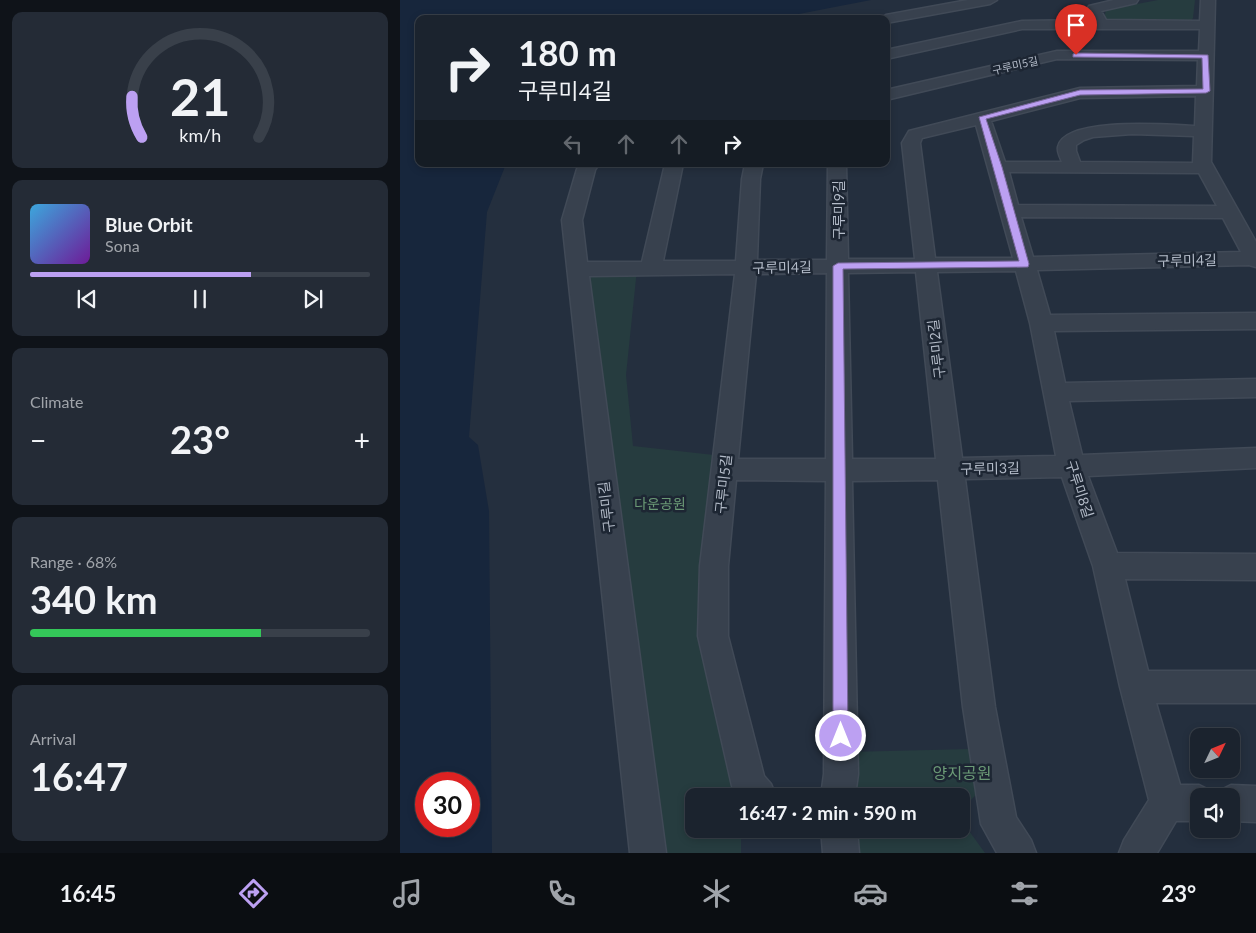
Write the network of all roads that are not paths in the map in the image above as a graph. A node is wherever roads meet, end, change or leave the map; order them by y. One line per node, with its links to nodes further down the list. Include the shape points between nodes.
1 (990, 0): 4 (street)
2 (1131, 0): 5 (street, via 1094,9)
3 (1208, 0): 6 (street)
4 (890, 18)
5 (1102, 24): 6 (street); 7 (street, via 1022,25)
6 (1206, 25): 8 (street)
7 (890, 54)
8 (1205, 56): 9 (street); 10 (street, 구루미5길, via 1057,55)
9 (1206, 91): 11 (street, 구루미2길, via 1080,93); 12 (street)
10 (890, 94)
11 (982, 118): 17 (street, 구루미8길); 24 (street, 구루미2길, via 915,135 912,143)
12 (1204, 131): 18 (street, via 1120,129 1076,136 1066,150); 19 (street, via 1202,162)
13 (588, 167): 28 (street, 구루미길, via 572,220)
14 (673, 167): 27 (street)
15 (753, 167): 26 (street, 구루미5길)
16 (837, 167): 25 (street, 구루미9길)
17 (998, 167): 18 (street); 20 (street, 구루미8길)
18 (1073, 167): 19 (street)
19 (1206, 168): 21 (street)
20 (1010, 211): 21 (street); 23 (street, 구루미8길)
21 (1230, 212): 22 (street)
22 (1256, 259): 23 (street, 구루미4길)
23 (1024, 264): 24 (street, 구루미4길); 29 (street, 구루미8길)
24 (926, 265): 25 (street, 구루미4길); 36 (street, 구루미2길)
25 (838, 266): 26 (street, 구루미4길); 37 (street, 구루미9길)
26 (746, 267): 27 (street, 구루미4길); 35 (street, 구루미5길)
27 (651, 268): 28 (street, 구루미4길)
28 (578, 269): 48 (street, 구루미길)
29 (1041, 322): 30 (street); 32 (street, 구루미8길)
30 (1256, 322)
31 (1256, 388): 32 (street)
32 (1055, 392): 34 (street, 구루미8길)
33 (1256, 458): 34 (street, 구루미3길, via 1219,457)
34 (1071, 466): 36 (street, 구루미3길); 38 (street, 구루미8길)
35 (724, 469): 37 (street, 구루미3길); 42 (street, 구루미5길, via 714,566 713,636)
36 (951, 469): 37 (street, 구루미3길); 50 (street, 구루미2길, via 979,708 999,824)
37 (838, 471): 43 (street, 구루미9길)
38 (1107, 566): 39 (street); 40 (street, 구루미8길)
39 (1256, 567)
40 (1136, 687): 41 (street); 44 (street, 구루미8길)
41 (1256, 687)
42 (751, 788)
43 (839, 788)
44 (1183, 803): 51 (street, 구루미8길)
45 (1240, 803): 46 (street)
46 (1256, 804)
47 (840, 838): 49 (street)
48 (648, 853)
49 (841, 853)
50 (1018, 853)
51 (1137, 853)

